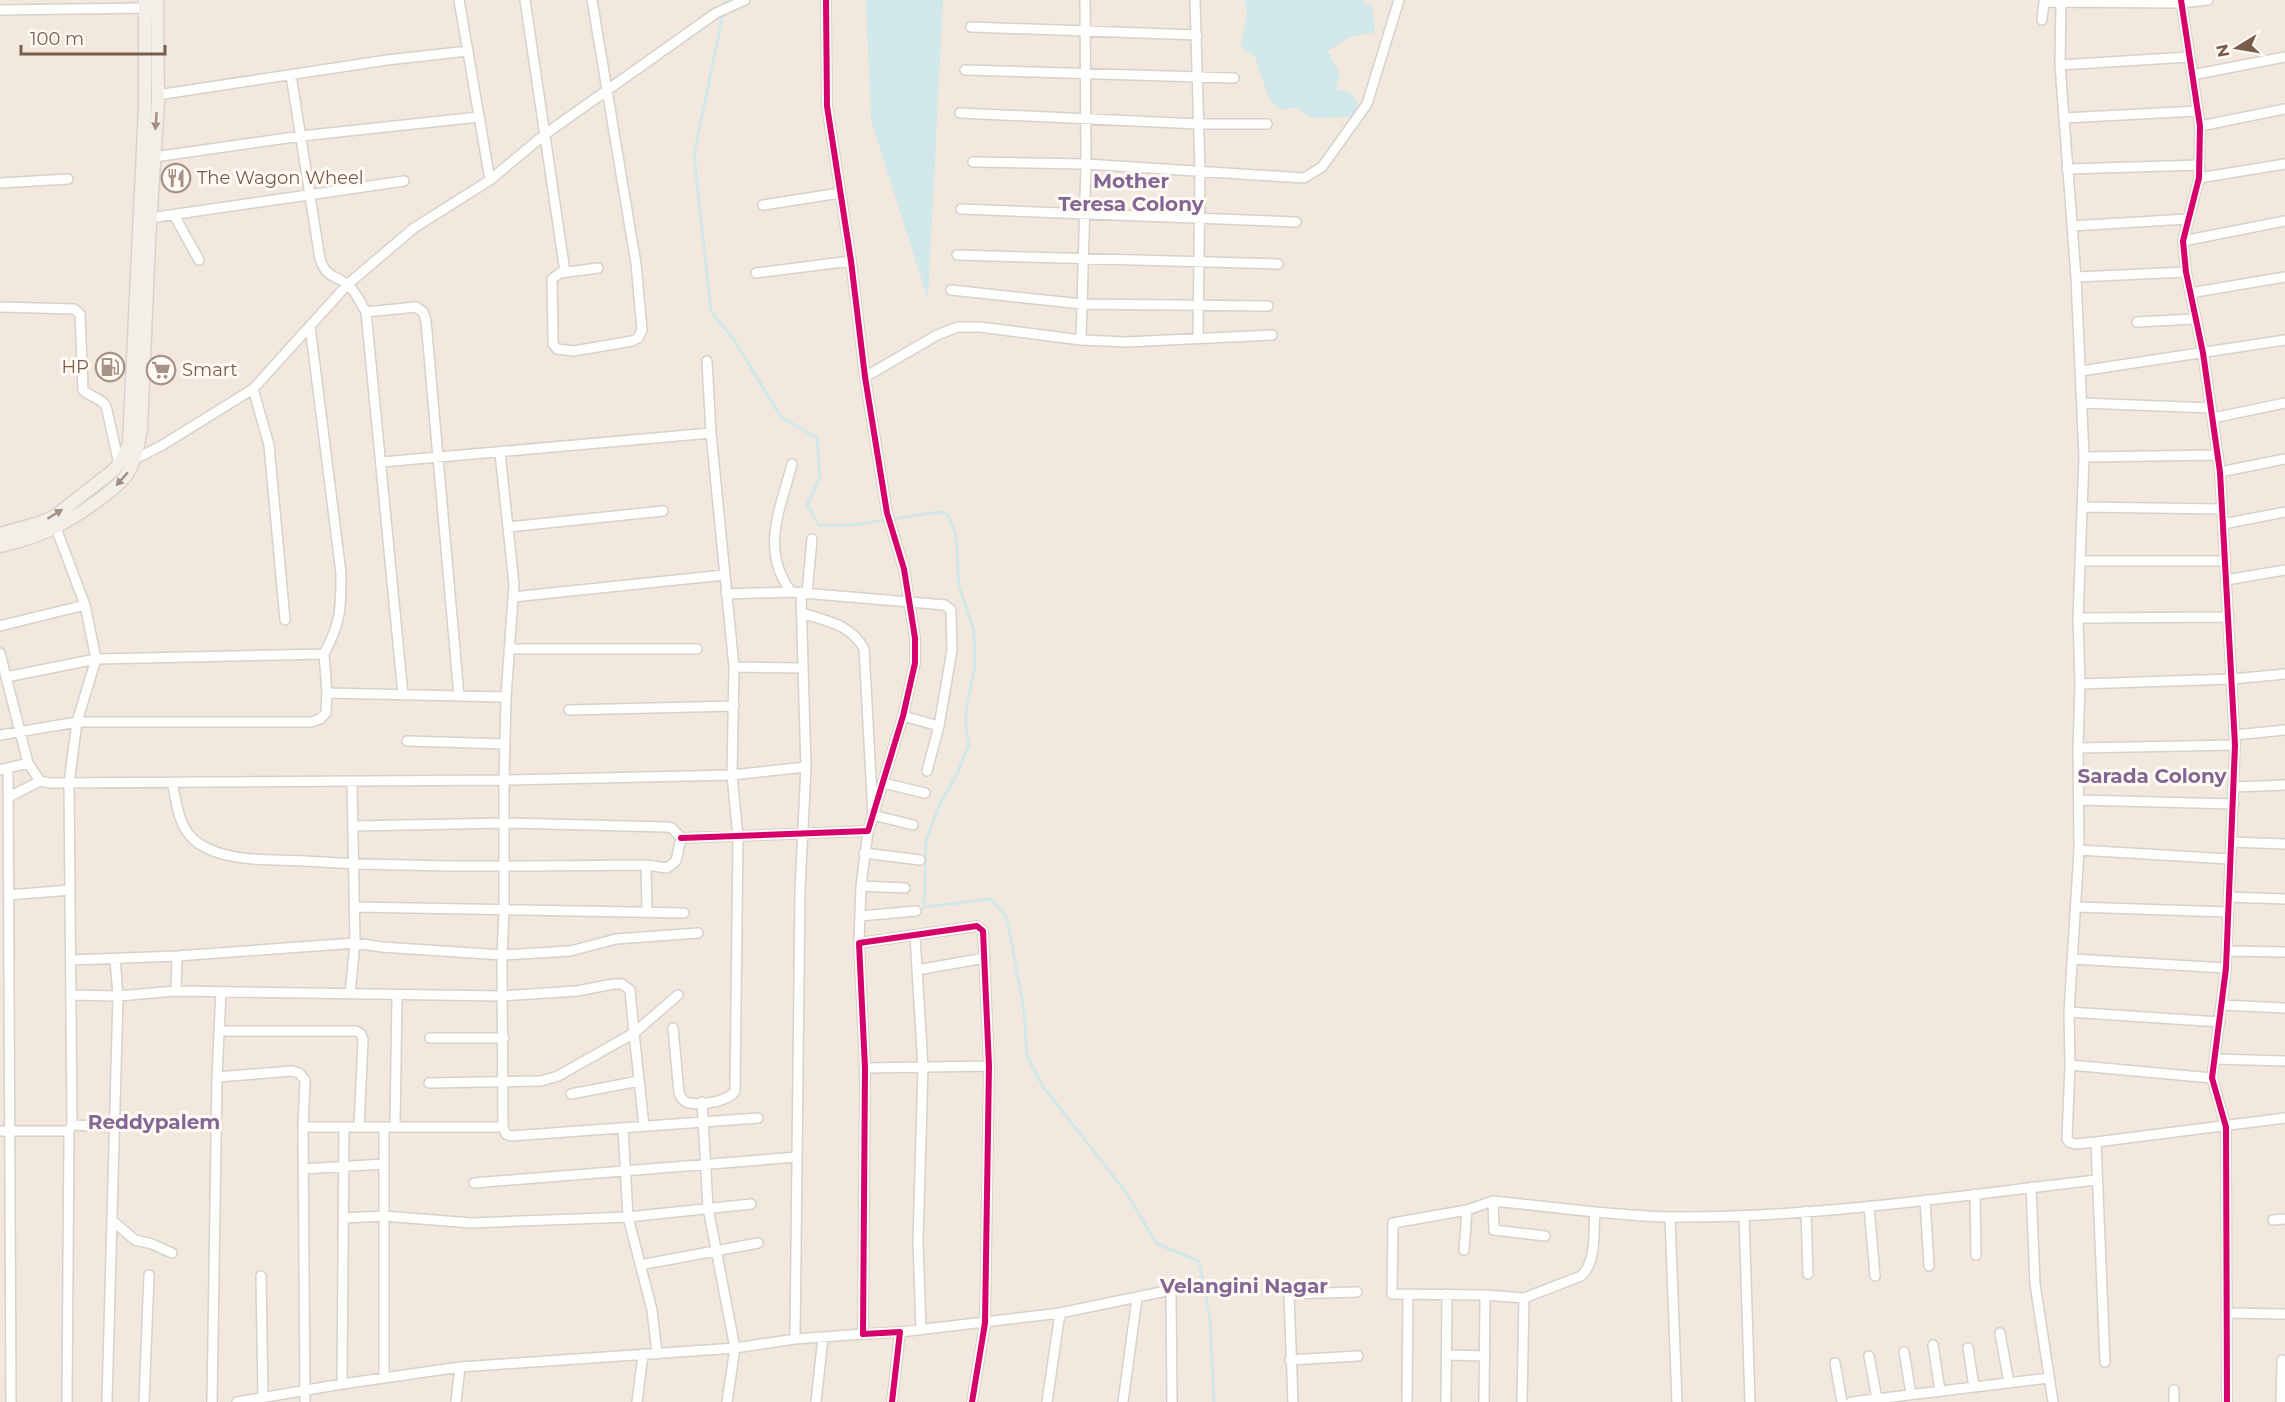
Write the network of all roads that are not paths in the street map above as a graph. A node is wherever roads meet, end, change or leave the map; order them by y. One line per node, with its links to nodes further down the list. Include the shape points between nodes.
1 (157, 0): 31 (main road)
2 (459, 0): 20 (street)
3 (525, 0): 41 (street)
4 (592, 0): 30 (street)
5 (826, 0): 55 (street, via 827,106)
6 (1085, 0): 18 (street)
7 (1195, 0): 19 (street)
8 (1399, 0): 49 (street, via 1367,104 1322,167 1304,178)
9 (2208, 0): 13 (street)
10 (743, 1): 30 (street, via 716,13)
11 (2044, 1): 12 (street); 16 (street)
12 (2061, 2): 13 (street); 23 (street)
13 (2181, 2): 21 (street)
14 (145, 4): 15 (street); 110 (main road, via 145,107 131,417 129,444)
15 (0, 9)
16 (2042, 20)
17 (971, 27): 18 (street)
18 (1086, 31): 19 (street); 26 (street)
19 (1197, 35): 28 (street)
20 (468, 51): 25 (street); 35 (street)
21 (2188, 57): 23 (street); 27 (street)
22 (2285, 57): 27 (street)
23 (2060, 65): 37 (street)
24 (965, 70): 26 (street)
25 (291, 75): 31 (street); 42 (street)
26 (1086, 75): 28 (street); 36 (street)
27 (2192, 75): 33 (street)
28 (1198, 77): 29 (street); 38 (street)
29 (1233, 78)
30 (606, 92): 41 (street); 75 (street, via 636,264 642,330 638,338 574,351 557,349 553,344 552,283 555,276)
31 (157, 95): 43 (main road, one-way to 43)
32 (2285, 109): 40 (street)
33 (2198, 111): 37 (street); 40 (street)
34 (960, 113): 36 (street)
35 (479, 117): 42 (street); 52 (street)
36 (1086, 118): 38 (street); 45 (street)
37 (2064, 118): 48 (street)
38 (1199, 124): 39 (street); 49 (street)
39 (1267, 124)
40 (2200, 126): 47 (street)
41 (544, 135): 52 (street); 75 (street)
42 (301, 136): 43 (street); 56 (street)
43 (154, 157): 61 (main road)
44 (973, 162): 45 (street)
45 (1086, 164): 49 (street); 60 (street)
46 (2285, 164): 50 (street)
47 (2200, 165): 48 (street); 50 (street)
48 (2067, 169): 66 (street)
49 (1200, 171): 62 (street)
50 (2199, 178): 63 (street)
51 (68, 179): 54 (street)
52 (490, 180): 80 (street, via 414,228)
53 (404, 181): 56 (street)
54 (0, 183)
55 (840, 193): 57 (street); 71 (street)
56 (310, 195): 59 (street); 80 (street, via 324,270)
57 (763, 205)
58 (961, 209): 60 (street)
59 (174, 215): 61 (street); 70 (street)
60 (1084, 215): 62 (street); 69 (street)
61 (150, 218): 108 (main road, via 141,429)
62 (1200, 218): 65 (street); 72 (street)
63 (2187, 219): 66 (street); 67 (street)
64 (2285, 221): 67 (street)
65 (1296, 222)
66 (2072, 226): 78 (street)
67 (2183, 241): 76 (street)
68 (957, 255): 69 (street)
69 (1083, 259): 72 (street); 83 (street)
70 (199, 260)
71 (851, 261): 77 (street); 98 (street)
72 (1199, 263): 73 (street); 84 (street)
73 (1278, 264)
74 (598, 268): 75 (street)
75 (565, 272)
76 (2186, 272): 78 (street); 82 (street)
77 (756, 273)
78 (2076, 277): 97 (street)
79 (2285, 277): 82 (street)
80 (348, 285): 87 (street); 90 (street)
81 (951, 290): 83 (street)
82 (2190, 293): 88 (street)
83 (1082, 304): 84 (street); 93 (street)
84 (1198, 305): 85 (street); 92 (street)
85 (1268, 306)
86 (0, 307): 110 (street, via 74,309 80,314 82,390 106,406)
87 (366, 312): 107 (street, via 416,308 423,312); 111 (street)
88 (2194, 320): 89 (street); 95 (street)
89 (2137, 322)
90 (310, 326): 99 (street); 143 (street, via 341,573 337,630)
91 (1272, 334): 92 (street)
92 (1198, 338): 93 (street)
93 (1081, 340): 98 (street, via 958,327)
94 (2285, 340): 95 (street)
95 (2202, 352): 97 (street); 102 (street)
96 (707, 361): 103 (street)
97 (2081, 371): 100 (street)
98 (865, 377): 133 (street, via 887,513)
99 (253, 389): 108 (street); 138 (street, via 269,445)
100 (2082, 403): 102 (street); 106 (street)
101 (2285, 403): 102 (street)
102 (2212, 413): 105 (street)
103 (711, 434): 104 (street); 127 (street)
104 (500, 453): 107 (street); 119 (street)
105 (2218, 455): 106 (street); 113 (street)
106 (2084, 457): 114 (street)
107 (439, 458): 111 (street); 153 (street)
108 (135, 459): 110 (street); 120 (main road, one-way to 120, via 116,486)
109 (2285, 459): 113 (street)
110 (120, 462): 121 (main road, one-way to 110, via 55,516)
111 (382, 462): 152 (street)
112 (792, 464): 129 (street, via 773,545 776,567)
113 (2220, 472): 115 (street)
114 (2082, 507): 115 (street); 124 (street)
115 (2222, 509): 118 (street)
116 (663, 511): 119 (street)
117 (2285, 512): 118 (street)
118 (2223, 524): 125 (street)
119 (508, 527): 132 (street)
120 (56, 528): 123 (main road); 134 (street)
121 (0, 534)
122 (812, 539): 130 (street)
123 (0, 546)
124 (2080, 561): 125 (street); 137 (street)
125 (2225, 561): 128 (street)
126 (2285, 570): 128 (street)
127 (724, 575): 131 (street); 132 (street)
128 (2226, 580): 136 (street)
129 (791, 592): 130 (street); 131 (street)
130 (804, 592): 133 (street); 135 (street)
131 (726, 594): 145 (street)
132 (513, 597): 140 (street)
133 (909, 603): 157 (street, via 916,650); 159 (street, via 945,605 951,610 952,650)
134 (85, 605): 139 (street); 144 (street)
135 (802, 613): 146 (street); 184 (street, via 850,630 864,649)
136 (2229, 617): 137 (street); 149 (street)
137 (2078, 618): 150 (street)
138 (285, 620)
139 (0, 626)
140 (509, 649): 141 (street); 154 (street)
141 (697, 649)
142 (0, 653): 148 (street)
143 (324, 654): 144 (street); 151 (street)
144 (96, 659): 148 (street); 158 (street)
145 (734, 667): 146 (street); 155 (street)
146 (803, 668): 168 (street)
147 (2285, 674): 149 (street)
148 (6, 677): 161 (street)
149 (2232, 679): 150 (street); 163 (street)
150 (2080, 684): 166 (street)
151 (327, 693): 152 (street); 158 (street, via 326,713 311,722)
152 (403, 695): 153 (street)
153 (459, 696): 154 (street)
154 (506, 697): 165 (street)
155 (734, 706): 156 (street); 171 (street)
156 (569, 710)
157 (903, 716): 159 (street); 177 (street)
158 (77, 722): 161 (street); 176 (street)
159 (939, 726): 170 (street)
160 (2285, 730): 163 (street)
161 (19, 731): 162 (street); 167 (street)
162 (0, 735)
163 (2235, 740): 166 (street); 179 (street)
164 (407, 741): 165 (street)
165 (505, 744): 172 (street)
166 (2078, 748): 182 (street)
167 (28, 763): 169 (street); 173 (street)
168 (806, 767): 171 (street); 189 (street)
169 (4, 769): 181 (street)
170 (927, 771)
171 (732, 775): 172 (street); 190 (street)
172 (504, 780): 174 (street); 185 (street)
173 (40, 781): 176 (street); 181 (street)
174 (352, 781): 175 (street); 187 (street)
175 (172, 782): 176 (street); 198 (street, via 187,834 212,851 244,857)
176 (69, 783): 203 (street)
177 (883, 783): 180 (street); 184 (street)
178 (2285, 785): 179 (street)
179 (2234, 787): 183 (street)
180 (925, 793)
181 (9, 797): 204 (street)
182 (2080, 800): 183 (street); 194 (street)
183 (2234, 804): 192 (street)
184 (873, 815): 186 (street); 188 (street)
185 (504, 823): 187 (street); 191 (street, via 667,827); 200 (street)
186 (913, 825)
187 (354, 826): 198 (street)
188 (867, 831): 189 (street); 195 (street)
189 (803, 834): 190 (street); 276 (street)
190 (738, 837): 191 (street); 258 (street, via 735,1090 725,1099)
191 (681, 838): 199 (street, via 672,866)
192 (2231, 842): 193 (street); 196 (street)
193 (2285, 844)
194 (2079, 850): 196 (street); 208 (street)
195 (864, 853): 197 (street); 201 (street)
196 (2229, 859): 205 (street)
197 (920, 860)
198 (354, 864): 200 (street); 207 (street)
199 (646, 865): 200 (street); 211 (street)
200 (503, 866): 209 (street)
201 (861, 886): 202 (street); 214 (street)
202 (905, 888)
203 (70, 890): 204 (street); 226 (street)
204 (9, 895): 274 (street)
205 (2228, 897): 206 (street); 212 (street)
206 (2285, 899)
207 (354, 907): 209 (street); 217 (street)
208 (2077, 907): 212 (street); 225 (street)
209 (504, 911): 211 (street); 221 (street)
210 (916, 911): 214 (street)
211 (647, 912): 213 (street)
212 (2227, 912): 219 (street)
213 (684, 913)
214 (860, 916): 218 (street)
215 (698, 933): 221 (street, via 616,939 570,951)
216 (915, 936): 218 (street); 223 (street, via 981,927); 228 (street)
217 (355, 943): 221 (street); 222 (street); 231 (street)
218 (859, 943): 251 (street)
219 (2227, 951): 220 (street); 227 (street)
220 (2285, 952)
221 (502, 955): 236 (street)
222 (177, 956): 224 (street); 229 (street)
223 (985, 958): 228 (street); 249 (street)
224 (115, 959): 226 (street); 235 (street)
225 (2073, 959): 227 (street); 239 (street)
226 (71, 960): 232 (street)
227 (2226, 968): 237 (street)
228 (917, 970): 250 (street)
229 (176, 991): 230 (street); 235 (street)
230 (221, 992): 231 (street); 242 (street)
231 (350, 994): 233 (street)
232 (71, 995): 235 (street); 271 (street)
233 (397, 995): 236 (street); 268 (street)
234 (678, 995): 243 (street)
235 (118, 996): 263 (street)
236 (502, 996): 243 (street, via 622,984 631,994); 245 (street)
237 (2221, 1005): 238 (street); 240 (street)
238 (2285, 1008)
239 (2069, 1012): 240 (street); 248 (street)
240 (2220, 1022): 246 (street)
241 (673, 1028): 258 (street, via 679,1093 689,1103)
242 (219, 1031): 252 (street); 266 (street, via 361,1034)
243 (634, 1033): 254 (street); 255 (street, via 550,1080)
244 (430, 1038): 245 (street)
245 (504, 1038): 255 (street)
246 (2215, 1059): 247 (street); 253 (street)
247 (2285, 1061)
248 (2070, 1065): 253 (street); 275 (street, via 2068,1142)
249 (988, 1066): 250 (street); 323 (street)
250 (923, 1067): 251 (street); 324 (street, via 918,1241)
251 (865, 1068): 327 (street)
252 (217, 1077): 264 (street, via 299,1073 305,1080); 360 (street)
253 (2212, 1078): 270 (street)
254 (639, 1081): 257 (street); 262 (street)
255 (503, 1082): 256 (street); 269 (street)
256 (429, 1083)
257 (571, 1094)
258 (702, 1102): 261 (street)
259 (758, 1118): 261 (street)
260 (2285, 1118): 270 (street)
261 (702, 1122): 262 (street); 278 (street)
262 (644, 1126): 272 (street)
263 (116, 1127): 271 (street); 301 (street)
264 (303, 1127): 265 (street); 280 (street)
265 (344, 1127): 266 (street); 279 (street)
266 (359, 1127): 267 (street)
267 (384, 1127): 268 (street); 277 (street)
268 (395, 1127): 269 (street)
269 (503, 1127): 272 (street, via 511,1136)
270 (2226, 1127): 275 (street); 321 (street)
271 (71, 1128): 274 (street); 357 (street)
272 (623, 1128): 281 (street)
273 (0, 1131): 274 (street)
274 (11, 1131): 356 (street)
275 (2096, 1142): 282 (street)
276 (797, 1157): 278 (street); 329 (street)
277 (384, 1164): 279 (street); 294 (street)
278 (706, 1165): 281 (street); 290 (street)
279 (344, 1166): 280 (street); 297 (street)
280 (303, 1169): 351 (street)
281 (627, 1170): 283 (street); 296 (street)
282 (2096, 1180): 284 (street); 342 (street)
283 (474, 1183)
284 (2031, 1187): 285 (street); 346 (street, via 2036,1284)
285 (1975, 1194): 286 (street); 307 (street)
286 (1925, 1200): 289 (street); 309 (street)
287 (1493, 1201): 291 (street); 293 (street); 302 (street, via 1494,1230)
288 (751, 1204): 290 (street)
289 (1869, 1206): 292 (street); 313 (street)
290 (708, 1208): 296 (street); 304 (street)
291 (1467, 1210): 305 (street); 315 (street, via 1393,1223 1392,1294)
292 (1806, 1211): 295 (street); 310 (street)
293 (1594, 1212): 298 (street); 319 (street, via 1591,1263 1587,1270 1581,1276)
294 (384, 1216): 296 (street, via 471,1223); 297 (street); 345 (street)
295 (1744, 1216): 298 (street); 378 (street)
296 (628, 1217): 308 (street)
297 (344, 1218): 347 (street)
298 (1670, 1218): 377 (street)
299 (2285, 1219): 300 (street)
300 (2273, 1220)
301 (114, 1222): 306 (street, via 135,1240); 358 (street)
302 (1545, 1236)
303 (758, 1243): 304 (street)
304 (717, 1250): 308 (street); 331 (street)
305 (1464, 1250)
306 (172, 1253)
307 (1976, 1255)
308 (640, 1265): 335 (street, via 652,1310)
309 (1929, 1266)
310 (1808, 1274)
311 (149, 1275): 359 (street)
312 (261, 1276): 354 (street)
313 (1875, 1276)
314 (1357, 1292): 340 (street, via 1288,1294)
315 (1408, 1294): 316 (street); 373 (street)
316 (1447, 1294): 317 (street); 336 (street)
317 (1485, 1295): 319 (street); 338 (street)
318 (1137, 1298): 320 (street); 370 (street); 371 (street, via 1171,1290)
319 (1524, 1298): 376 (street)
320 (1060, 1313): 323 (street); 369 (street)
321 (2227, 1313): 322 (street); 383 (street)
322 (2285, 1314)
323 (985, 1323): 324 (street); 368 (street)
324 (921, 1330): 325 (street)
325 (900, 1332): 327 (street); 367 (street)
326 (2000, 1333): 348 (street)
327 (863, 1334): 328 (street)
328 (824, 1337): 329 (street); 366 (street)
329 (795, 1340): 331 (street)
330 (1933, 1345): 352 (street)
331 (735, 1348): 335 (street); 365 (street)
332 (1968, 1348): 349 (street)
333 (1904, 1352): 353 (street)
334 (643, 1354): 335 (street); 344 (street); 364 (street)
335 (657, 1354)
336 (1447, 1355): 338 (street); 374 (street)
337 (1358, 1356): 340 (street)
338 (1485, 1356): 375 (street)
339 (1869, 1356): 355 (street)
340 (1290, 1360): 372 (street)
341 (2282, 1360): 384 (street)
342 (2105, 1362)
343 (1835, 1364): 379 (street)
344 (460, 1367): 345 (street); 363 (street)
345 (384, 1378): 347 (street)
346 (2048, 1378): 348 (street); 381 (street)
347 (342, 1383): 351 (street)
348 (2009, 1383): 349 (street)
349 (1974, 1387): 352 (street)
350 (2174, 1390): 382 (street)
351 (305, 1391): 354 (street); 362 (street)
352 (1940, 1391): 353 (street)
353 (1911, 1394): 355 (street)
354 (263, 1398): 361 (street)
355 (1877, 1399): 380 (street)
356 (11, 1402)
357 (67, 1402)
358 (107, 1402)
359 (144, 1402)
360 (212, 1402)
361 (237, 1402)
362 (305, 1402)
363 (456, 1402)
364 (637, 1402)
365 (727, 1402)
366 (816, 1402)
367 (892, 1402)
368 (972, 1402)
369 (1047, 1402)
370 (1123, 1402)
371 (1172, 1402)
372 (1293, 1402)
373 (1407, 1402)
374 (1446, 1402)
375 (1484, 1402)
376 (1522, 1402)
377 (1677, 1402)
378 (1750, 1402)
379 (1842, 1402)
380 (1851, 1402)
381 (2052, 1402)
382 (2174, 1402)
383 (2227, 1402)
384 (2281, 1402)

